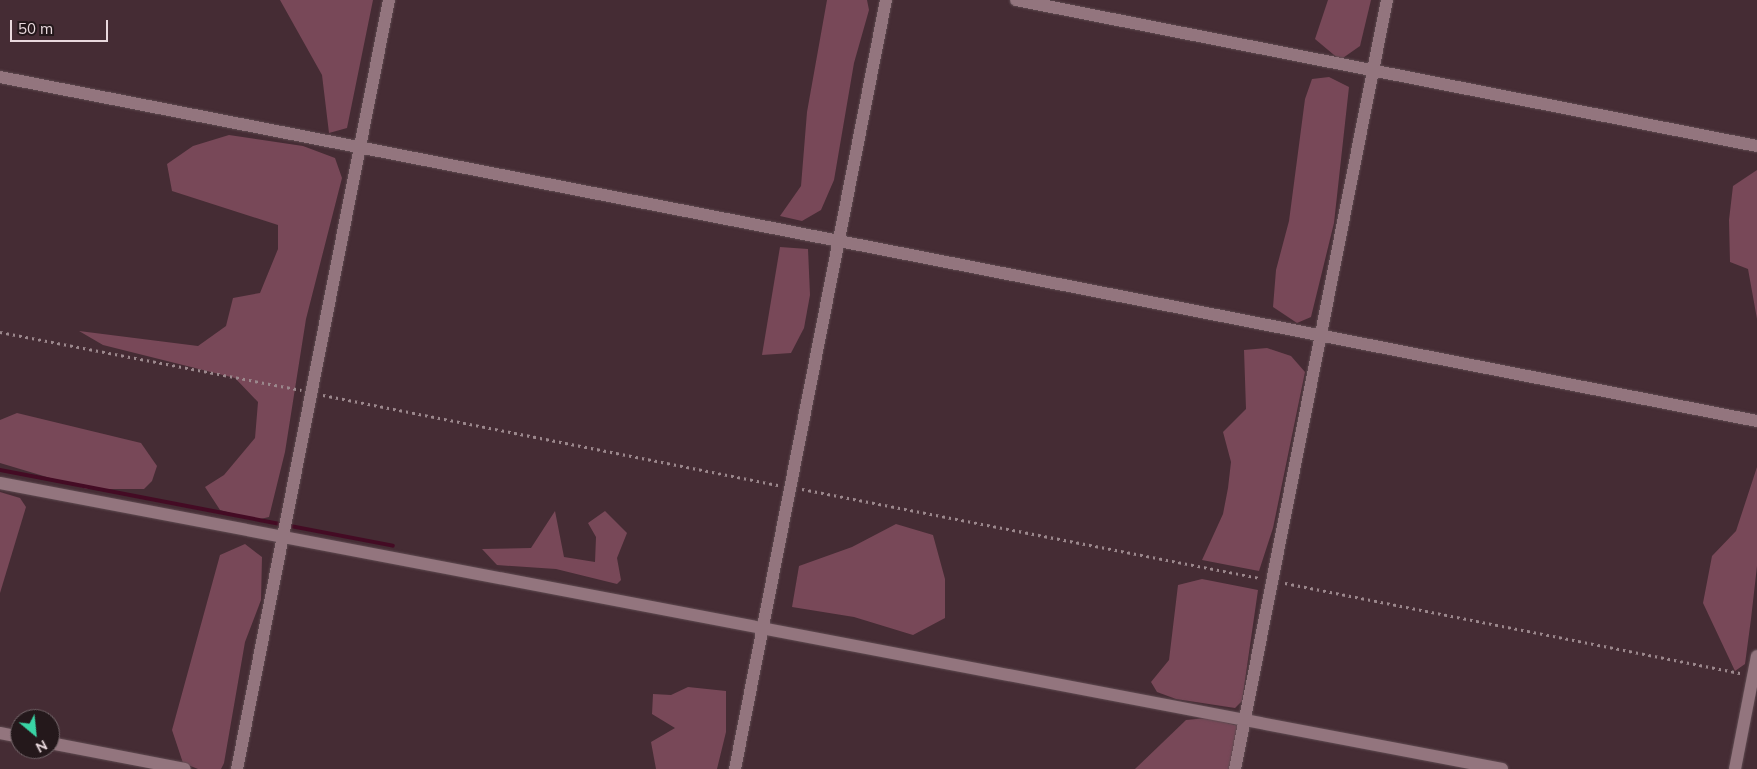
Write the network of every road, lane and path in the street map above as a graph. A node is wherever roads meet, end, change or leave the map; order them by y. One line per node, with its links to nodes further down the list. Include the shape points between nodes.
1 (389, 0): 8 (street)
2 (886, 0): 9 (street)
3 (1016, 0): 5 (street)
4 (1387, 0): 5 (street)
5 (1373, 70): 7 (street); 11 (street)
6 (0, 77): 8 (street)
7 (1757, 146)
8 (360, 147): 9 (street); 12 (street)
9 (838, 241): 11 (street); 15 (street)
10 (0, 332): 12 (path)
11 (1321, 335): 13 (street); 17 (street)
12 (311, 392): 15 (path); 16 (street)
13 (1757, 421)
14 (0, 483): 16 (street)
15 (791, 487): 17 (path); 18 (street)
16 (283, 537): 18 (street); 24 (street)
17 (1272, 581): 20 (path); 21 (street)
18 (764, 630): 21 (street); 25 (street)
19 (1757, 656): 20 (street)
20 (1753, 675): 28 (street)
21 (1244, 723): 26 (street); 27 (street)
22 (60, 745): 23 (street)
23 (185, 769)
24 (237, 769)
25 (735, 769)
26 (1235, 769)
27 (1502, 769)
28 (1735, 769)

